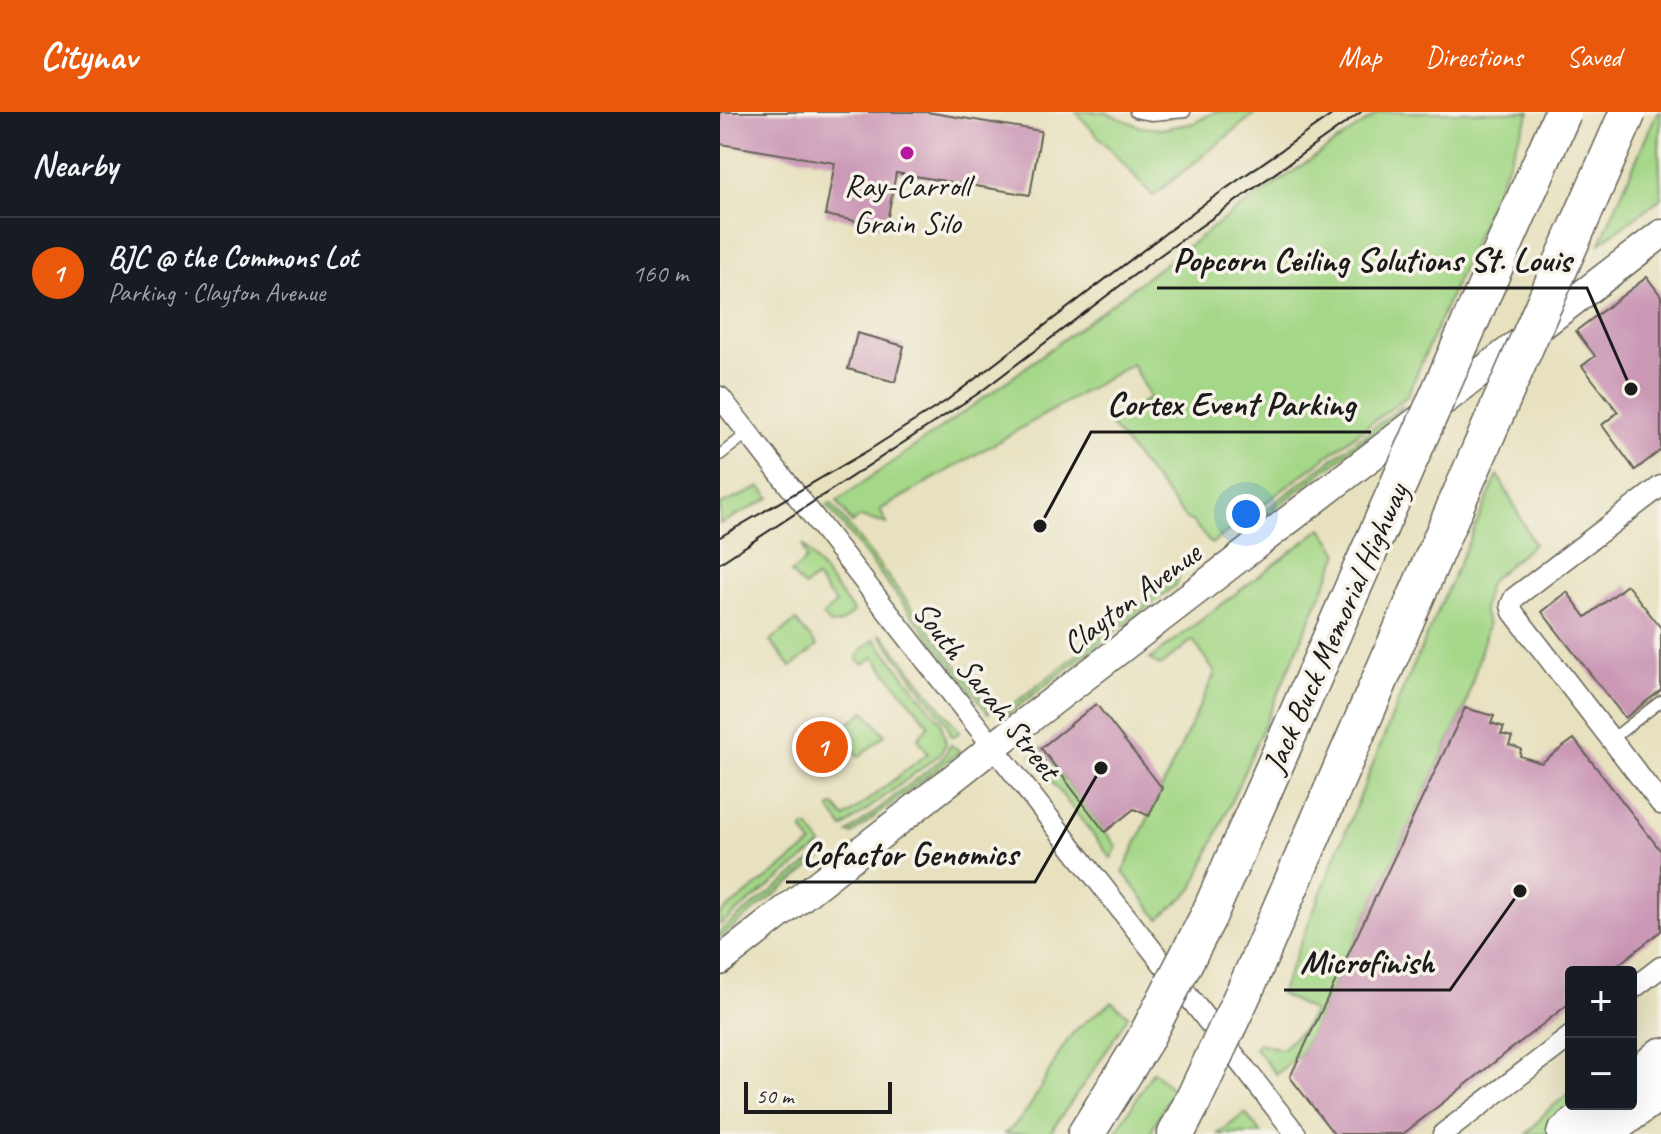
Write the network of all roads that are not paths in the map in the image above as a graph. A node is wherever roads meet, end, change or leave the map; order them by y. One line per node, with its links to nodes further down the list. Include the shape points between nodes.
1 (1135, 112): 2 (lane)
2 (1185, 112)
3 (1563, 112): 23 (highway, Jack Buck Memorial Highway, bridge, via 1208,917 1144,1041)
4 (1628, 112): 22 (highway, Jack Buck Memorial Highway, bridge, via 1251,977)
5 (1661, 234): 12 (street, Clayton Avenue)
6 (720, 397): 7 (street, South Sarah Street)
7 (748, 433): 8 (lane); 12 (street, South Sarah Street)
8 (720, 455)
9 (1661, 486): 11 (street, via 1511,605)
10 (1661, 701): 11 (lane)
11 (1612, 739): 13 (street)
12 (993, 747): 14 (street, Clayton Avenue); 24 (street, South Sarah Street)
13 (1661, 804)
14 (720, 961)
15 (1661, 967): 16 (street)
16 (1637, 985)
17 (1568, 1038): 25 (street)
18 (1661, 1056): 19 (highway)
19 (1637, 1077)
20 (1661, 1090): 27 (highway)
21 (1595, 1110): 26 (highway)
22 (1180, 1126)
23 (1086, 1134)
24 (1296, 1134)
25 (1443, 1134)
26 (1565, 1134)
27 (1603, 1134)

